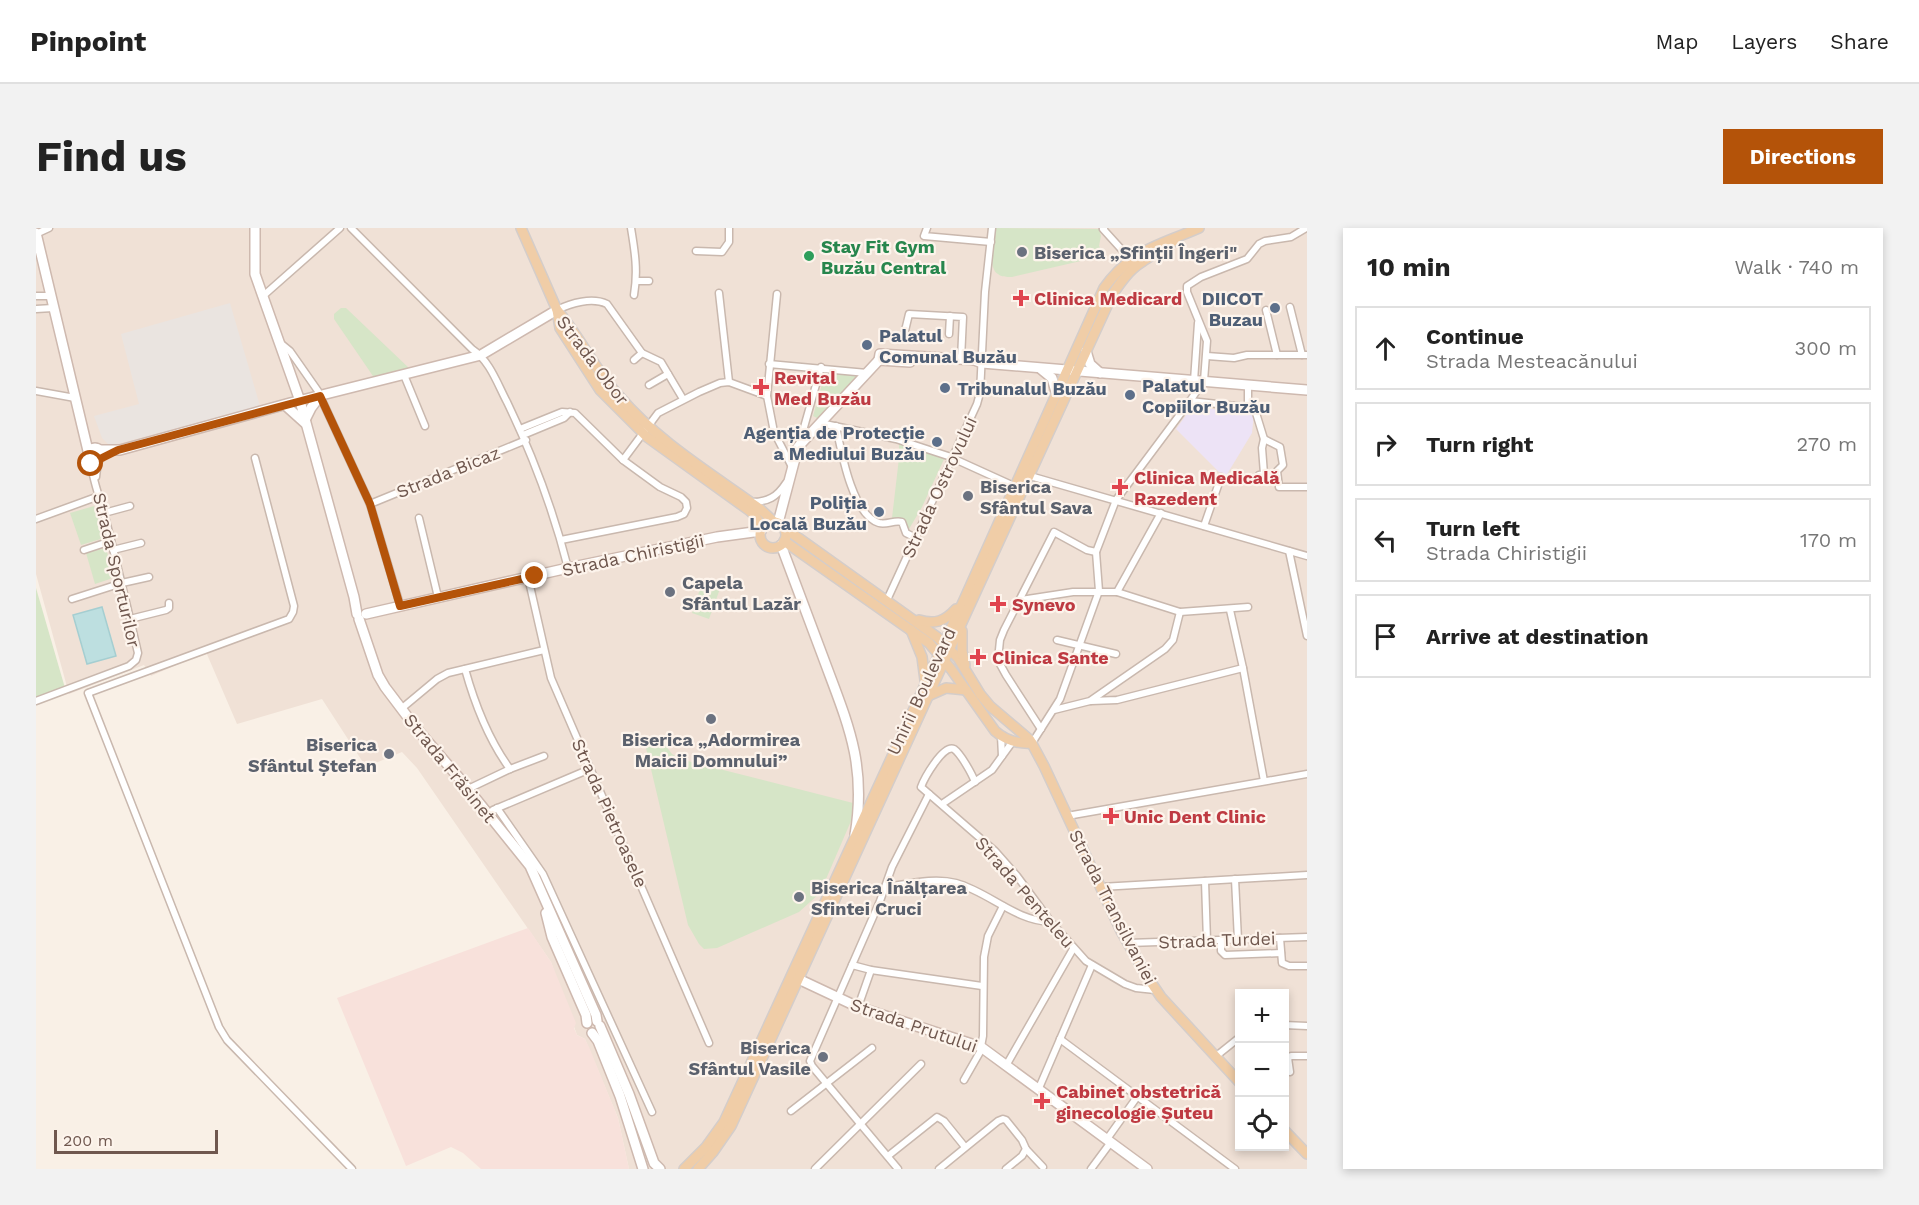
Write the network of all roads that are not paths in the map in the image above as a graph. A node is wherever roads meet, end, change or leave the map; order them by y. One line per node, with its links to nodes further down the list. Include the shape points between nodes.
1 (49, 228): 13 (street)
2 (255, 228): 26 (street, via 254,268)
3 (340, 228): 26 (street)
4 (351, 228): 39 (street)
5 (523, 228): 30 (main road, Strada Obor)
6 (631, 228): 18 (street)
7 (729, 228): 15 (street, via 729,242 722,252)
8 (927, 228): 14 (street, via 924,236)
9 (992, 228): 14 (street, Strada Ostrovului)
10 (1199, 228): 16 (main road, Unirii Boulevard, via 1149,248)
11 (1306, 228): 33 (street, via 1291,237 1265,241 1247,259 1188,283 1186,289)
12 (1104, 229): 16 (street, via 1122,248)
13 (36, 234): 17 (street, Strada Sporturilor)
14 (991, 242): 46 (street, Strada Ostrovului)
15 (696, 251)
16 (1128, 263): 20 (main road); 20 (main road, Unirii Boulevard); 50 (main road, Unirii Boulevard, via 1104,288)
17 (40, 269): 25 (street, Strada Sporturilor)
18 (637, 281): 19 (street); 23 (street)
19 (650, 281)
20 (1121, 282): 37 (main road, Unirii Boulevard)
21 (719, 293): 56 (street)
22 (777, 294): 47 (street)
23 (634, 295)
24 (36, 296): 25 (street)
25 (50, 296): 28 (street, Strada Sporturilor)
26 (263, 296): 36 (street)
27 (1290, 307): 41 (street)
28 (53, 308): 29 (street); 64 (street, Strada Sporturilor)
29 (36, 309)
30 (557, 310): 38 (street, via 574,303 605,302); 39 (street); 74 (main road, Strada Obor, via 560,328 592,380 614,405)
31 (1266, 310): 40 (street)
32 (950, 316): 34 (street); 35 (street, via 909,314); 44 (street, via 963,317)
33 (1199, 320): 42 (street, via 1207,341); 55 (street)
34 (949, 334)
35 (904, 335)
36 (279, 342): 62 (street, via 290,351); 66 (street)
37 (1086, 351): 50 (main road, Unirii Boulevard); 52 (street, via 1090,364)
38 (642, 353): 45 (street); 53 (street, via 661,362)
39 (481, 355): 54 (street); 75 (street)
40 (1277, 355): 41 (street); 42 (street)
41 (1304, 355)
42 (1207, 356): 55 (street)
43 (879, 357): 44 (street); 46 (street, via 975,366); 51 (street)
44 (961, 359): 46 (street)
45 (634, 360)
46 (982, 363): 49 (street); 79 (street, Strada Ostrovului, via 978,404)
47 (769, 364): 48 (street); 63 (street)
48 (821, 367): 51 (street); 77 (street)
49 (1041, 369): 50 (street); 61 (street, via 1052,378)
50 (1071, 370): 52 (street); 61 (main road, Unirii Boulevard); 84 (main road, Unirii Boulevard)
51 (867, 373): 71 (street)
52 (1100, 373): 55 (street)
53 (668, 374): 57 (street); 65 (street)
54 (404, 375): 62 (street); 72 (street)
55 (1198, 381): 58 (street); 67 (street)
56 (729, 382): 63 (street); 65 (street)
57 (648, 385)
58 (1248, 385): 59 (street); 68 (street)
59 (1307, 390)
60 (36, 391): 64 (street)
61 (1056, 392): 87 (main road, Unirii Boulevard)
62 (319, 394): 66 (street); 70 (street); 92 (street)
63 (767, 396): 82 (street, via 774,432)
64 (75, 398): 78 (street, Strada Sporturilor)
65 (683, 399): 74 (street, via 658,413)
66 (300, 401): 69 (street); 70 (street)
67 (1190, 401): 68 (street, via 1240,408); 90 (street)
68 (1248, 404): 76 (street, via 1256,413)
69 (285, 405): 70 (street); 78 (street)
70 (306, 422): 127 (street)
71 (820, 423): 73 (street); 77 (street)
72 (425, 426)
73 (836, 426): 79 (street); 101 (street, via 849,480 862,506 880,523 902,522 906,533)
74 (645, 430): 81 (street); 91 (main road, Strada Obor); 100 (main road, Strada Obor, via 750,511)
75 (523, 435): 81 (street, via 570,412 578,414); 92 (street, Strada Bicaz); 102 (street)
76 (1264, 439): 83 (street, via 1264,474); 88 (street, via 1280,447 1283,465 1277,471 1279,487)
77 (798, 447): 82 (street)
78 (96, 455): 89 (street, Strada Sporturilor, via 91,469)
79 (953, 457): 87 (street); 101 (street, Strada Ostrovului)
80 (255, 458): 222 (street, via 294,606 289,618 88,693 219,1027 227,1040)
81 (623, 460): 102 (street, via 681,497 686,502 684,514)
82 (792, 466): 86 (street)
83 (1259, 475)
84 (1030, 476): 90 (street); 130 (main road, Unirii Boulevard)
85 (1221, 477): 99 (street)
86 (789, 480): 91 (street, via 773,498); 98 (street)
87 (1014, 486): 120 (main road, Unirii Boulevard)
88 (1307, 487)
89 (99, 496): 94 (street, Strada Sporturilor); 97 (street)
90 (1116, 500): 95 (street); 109 (street)
91 (751, 502): 98 (main road, Strada Obor)
92 (370, 504): 123 (street)
93 (130, 506): 94 (street)
94 (104, 513): 103 (street, Strada Sporturilor)
95 (1161, 513): 99 (street); 116 (street)
96 (419, 518): 117 (street)
97 (36, 519)
98 (778, 524): 100 (main road, via 768,523); 105 (main road, via 786,534); 119 (main road, Strada Obor)
99 (1204, 526): 108 (street)
100 (762, 530): 105 (main road, via 765,545 775,548); 111 (street, Strada Chiristigii)
101 (915, 538): 119 (street, Strada Ostrovului)
102 (561, 540): 111 (street)
103 (111, 541): 106 (street); 107 (street, Strada Sporturilor)
104 (141, 543): 107 (street)
105 (783, 543): 131 (main road); 167 (street, via 851,732 859,776)
106 (84, 550)
107 (113, 550): 114 (street, Strada Sporturilor)
108 (1289, 551): 110 (street); 132 (street)
109 (1096, 552): 115 (street); 121 (street, via 1054,532)
110 (1307, 556)
111 (568, 568): 113 (street, Strada Chiristigii)
112 (149, 577): 114 (street)
113 (528, 578): 117 (street, Strada Chiristigii); 136 (street, Strada Pietroasele)
114 (122, 583): 118 (street); 129 (street, Strada Sporturilor)
115 (1099, 591): 116 (street); 121 (street); 134 (street)
116 (1117, 592): 126 (street)
117 (438, 597): 123 (street, Strada Chiristigii)
118 (72, 599)
119 (887, 600): 128 (main road, Strada Obor)
120 (964, 600): 128 (main road, via 939,622); 135 (main road, Unirii Boulevard)
121 (1021, 600): 149 (street, via 1000,640 1000,664)
122 (170, 603): 129 (street, via 166,610)
123 (400, 606): 127 (street, Strada Chiristigii)
124 (1248, 607): 125 (street)
125 (1230, 610): 126 (street); 139 (street)
126 (1180, 612): 145 (street, via 1170,644)
127 (362, 615): 146 (street, Strada Frăsinet, via 378,675)
128 (910, 616): 135 (main road, Strada Obor)
129 (130, 619): 144 (street, Strada Sporturilor, via 136,660)
130 (963, 624): 135 (main road, Unirii Boulevard); 142 (main road, via 962,651)
131 (910, 628): 138 (main road, Strada Transilvaniei); 141 (main road, via 922,657)
132 (1307, 636)
133 (1057, 640): 134 (street)
134 (1080, 645): 137 (street); 147 (street)
135 (947, 646): 138 (main road, Unirii Boulevard); 142 (main road, Strada Transilvaniei)
136 (543, 650): 140 (street); 157 (street, Strada Pietroasele)
137 (1116, 654)
138 (942, 657): 141 (main road, Unirii Boulevard); 142 (main road, Strada Transilvaniei); 143 (main road, Unirii Boulevard)
139 (1243, 668): 145 (street, via 1117,700); 159 (street)
140 (465, 669): 146 (street, via 437,679); 156 (street, via 472,697)
141 (925, 682): 167 (main road, Unirii Boulevard)
142 (970, 687): 143 (main road, via 946,688); 148 (main road, Strada Transilvaniei); 151 (main road, Strada Transilvaniei)
143 (928, 696): 187 (main road, Unirii Boulevard)
144 (36, 701)
145 (1090, 701): 147 (street)
146 (401, 709): 161 (street, Strada Frăsinet)
147 (1054, 710): 149 (street)
148 (1010, 724): 150 (main road, Strada Transilvaniei); 151 (main road)
149 (1041, 729): 153 (street)
150 (1019, 730): 152 (main road); 153 (main road, Strada Transilvaniei)
151 (1001, 736): 152 (main road, Strada Transilvaniei); 155 (street)
152 (1013, 741): 153 (main road, Strada Transilvaniei); 155 (street)
153 (1032, 743): 166 (main road, Strada Transilvaniei)
154 (544, 756): 156 (street)
155 (1002, 757): 160 (street)
156 (510, 769): 161 (street)
157 (590, 769): 164 (street); 197 (street, Strada Pietroasele)
158 (1307, 774): 159 (street)
159 (1264, 780): 166 (street)
160 (975, 782): 162 (street, via 954,749 946,750 921,785); 163 (street)
161 (468, 789): 165 (street, Strada Frăsinet)
162 (929, 794): 163 (street, Strada Penteleu); 171 (street, via 893,863)
163 (942, 804): 174 (street, Strada Penteleu, via 1006,863)
164 (497, 808): 165 (street); 202 (street, via 543,874)
165 (486, 813): 193 (street, Strada Frăsinet, via 530,866 541,890 552,938)
166 (1067, 816): 172 (main road, Strada Transilvaniei)
167 (855, 835): 187 (main road, Unirii Boulevard)
168 (1307, 875): 169 (street)
169 (1235, 879): 170 (street); 179 (street)
170 (1205, 881): 172 (street); 177 (street)
171 (886, 886): 173 (street, via 946,881 967,886); 183 (street)
172 (1101, 886): 180 (main road, Strada Transilvaniei)
173 (1004, 906): 174 (street, via 1034,920); 188 (street, via 988,936)
174 (1051, 922): 181 (street, Strada Penteleu)
175 (1307, 937): 176 (street, Strada Turdei)
176 (1280, 938): 179 (street, Strada Turdei); 182 (street)
177 (1207, 940): 178 (street, Strada Turdei); 180 (street, Strada Turdei)
178 (1221, 940): 179 (street, Strada Turdei); 182 (street, via 1221,951 1226,955)
179 (1238, 940)
180 (1128, 943): 189 (main road, Strada Transilvaniei)
181 (1073, 949): 184 (street, Strada Penteleu); 205 (street)
182 (1281, 953): 185 (street, via 1284,965)
183 (852, 965): 186 (street); 190 (street)
184 (1092, 966): 189 (street, Strada Penteleu, via 1136,988); 195 (street)
185 (1307, 966)
186 (871, 970): 188 (street); 191 (street)
187 (795, 978): 190 (street, Strada Prutului); 225 (main road, Unirii Boulevard, via 724,1122); 226 (main road, Unirii Boulevard, via 731,1126)
188 (982, 986): 198 (street)
189 (1155, 990): 201 (main road, Strada Transilvaniei)
190 (837, 998): 191 (street, Strada Prutului); 209 (street, via 810,1061)
191 (858, 1006): 198 (street, Strada Prutului)
192 (1289, 1025): 194 (street)
193 (594, 1026): 203 (street, Strada Frăsinet); 223 (street, Strada Frăsinet)
194 (1307, 1026)
195 (1060, 1039): 210 (street); 211 (street)
196 (1235, 1040): 201 (street)
197 (709, 1043)
198 (981, 1047): 205 (street, Strada Prutului); 208 (street)
199 (872, 1048): 209 (street)
200 (1307, 1056): 206 (street, via 1288,1058)
201 (1215, 1057): 207 (main road, Strada Transilvaniei)
202 (628, 1059): 203 (street); 213 (street)
203 (617, 1063): 224 (street, Strada Frăsinet, via 654,1163)
204 (921, 1064): 214 (street)
205 (1007, 1065): 210 (street, Strada Prutului)
206 (1290, 1072)
207 (1235, 1079)
208 (964, 1080)
209 (828, 1083): 212 (street); 214 (street)
210 (1039, 1088): 216 (street, Strada Prutului)
211 (1137, 1097): 216 (street); 233 (street)
212 (791, 1110)
213 (652, 1112)
214 (861, 1124): 220 (street); 227 (street)
215 (1289, 1135): 219 (main road)
216 (1109, 1141): 231 (street); 232 (street, Strada Prutului)
217 (966, 1147): 218 (street, via 1003,1119); 220 (street, via 937,1117); 229 (street)
218 (1026, 1149): 221 (street); 230 (street)
219 (1307, 1154)
220 (888, 1156): 228 (street)
221 (1043, 1167)
222 (352, 1169)
223 (643, 1169)
224 (660, 1169)
225 (684, 1169)
226 (698, 1169)
227 (815, 1169)
228 (898, 1169)
229 (939, 1169)
230 (1006, 1169)
231 (1091, 1169)
232 (1147, 1169)
233 (1235, 1169)

